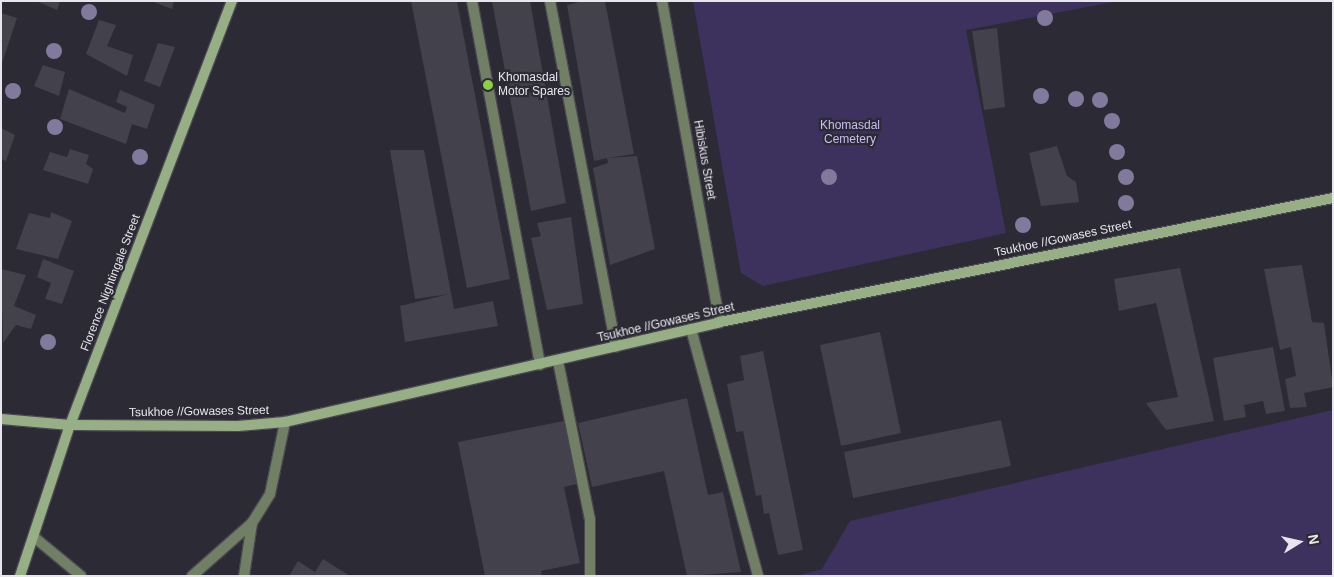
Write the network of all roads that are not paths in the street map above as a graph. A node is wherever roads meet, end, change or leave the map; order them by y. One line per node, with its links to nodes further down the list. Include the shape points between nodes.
1 (232, 1): 13 (street, Florence Nightingale Street)
2 (472, 1): 10 (lane)
3 (550, 1): 8 (lane)
4 (662, 1): 6 (lane, Hibiskus Street)
5 (1333, 198): 6 (street, Tsukhoe //Gowases Street)
6 (720, 322): 7 (street, Tsukhoe //Gowases Street)
7 (691, 329): 8 (street, Tsukhoe //Gowases Street); 21 (lane)
8 (616, 347): 9 (street, Tsukhoe //Gowases Street)
9 (558, 361): 10 (street, Tsukhoe //Gowases Street); 20 (lane, via 590,519)
10 (540, 365): 12 (street, Tsukhoe //Gowases Street)
11 (1, 419): 13 (street, Tsukhoe //Gowases Street)
12 (285, 422): 13 (street, Tsukhoe //Gowases Street, via 238,426); 14 (lane, via 270,494)
13 (70, 425): 15 (street, Florence Nightingale Street)
14 (252, 523): 18 (lane); 19 (lane)
15 (34, 536): 16 (street, Florence Nightingale Street); 17 (lane)
16 (20, 576)
17 (80, 576)
18 (192, 576)
19 (244, 576)
20 (590, 576)
21 (758, 576)

